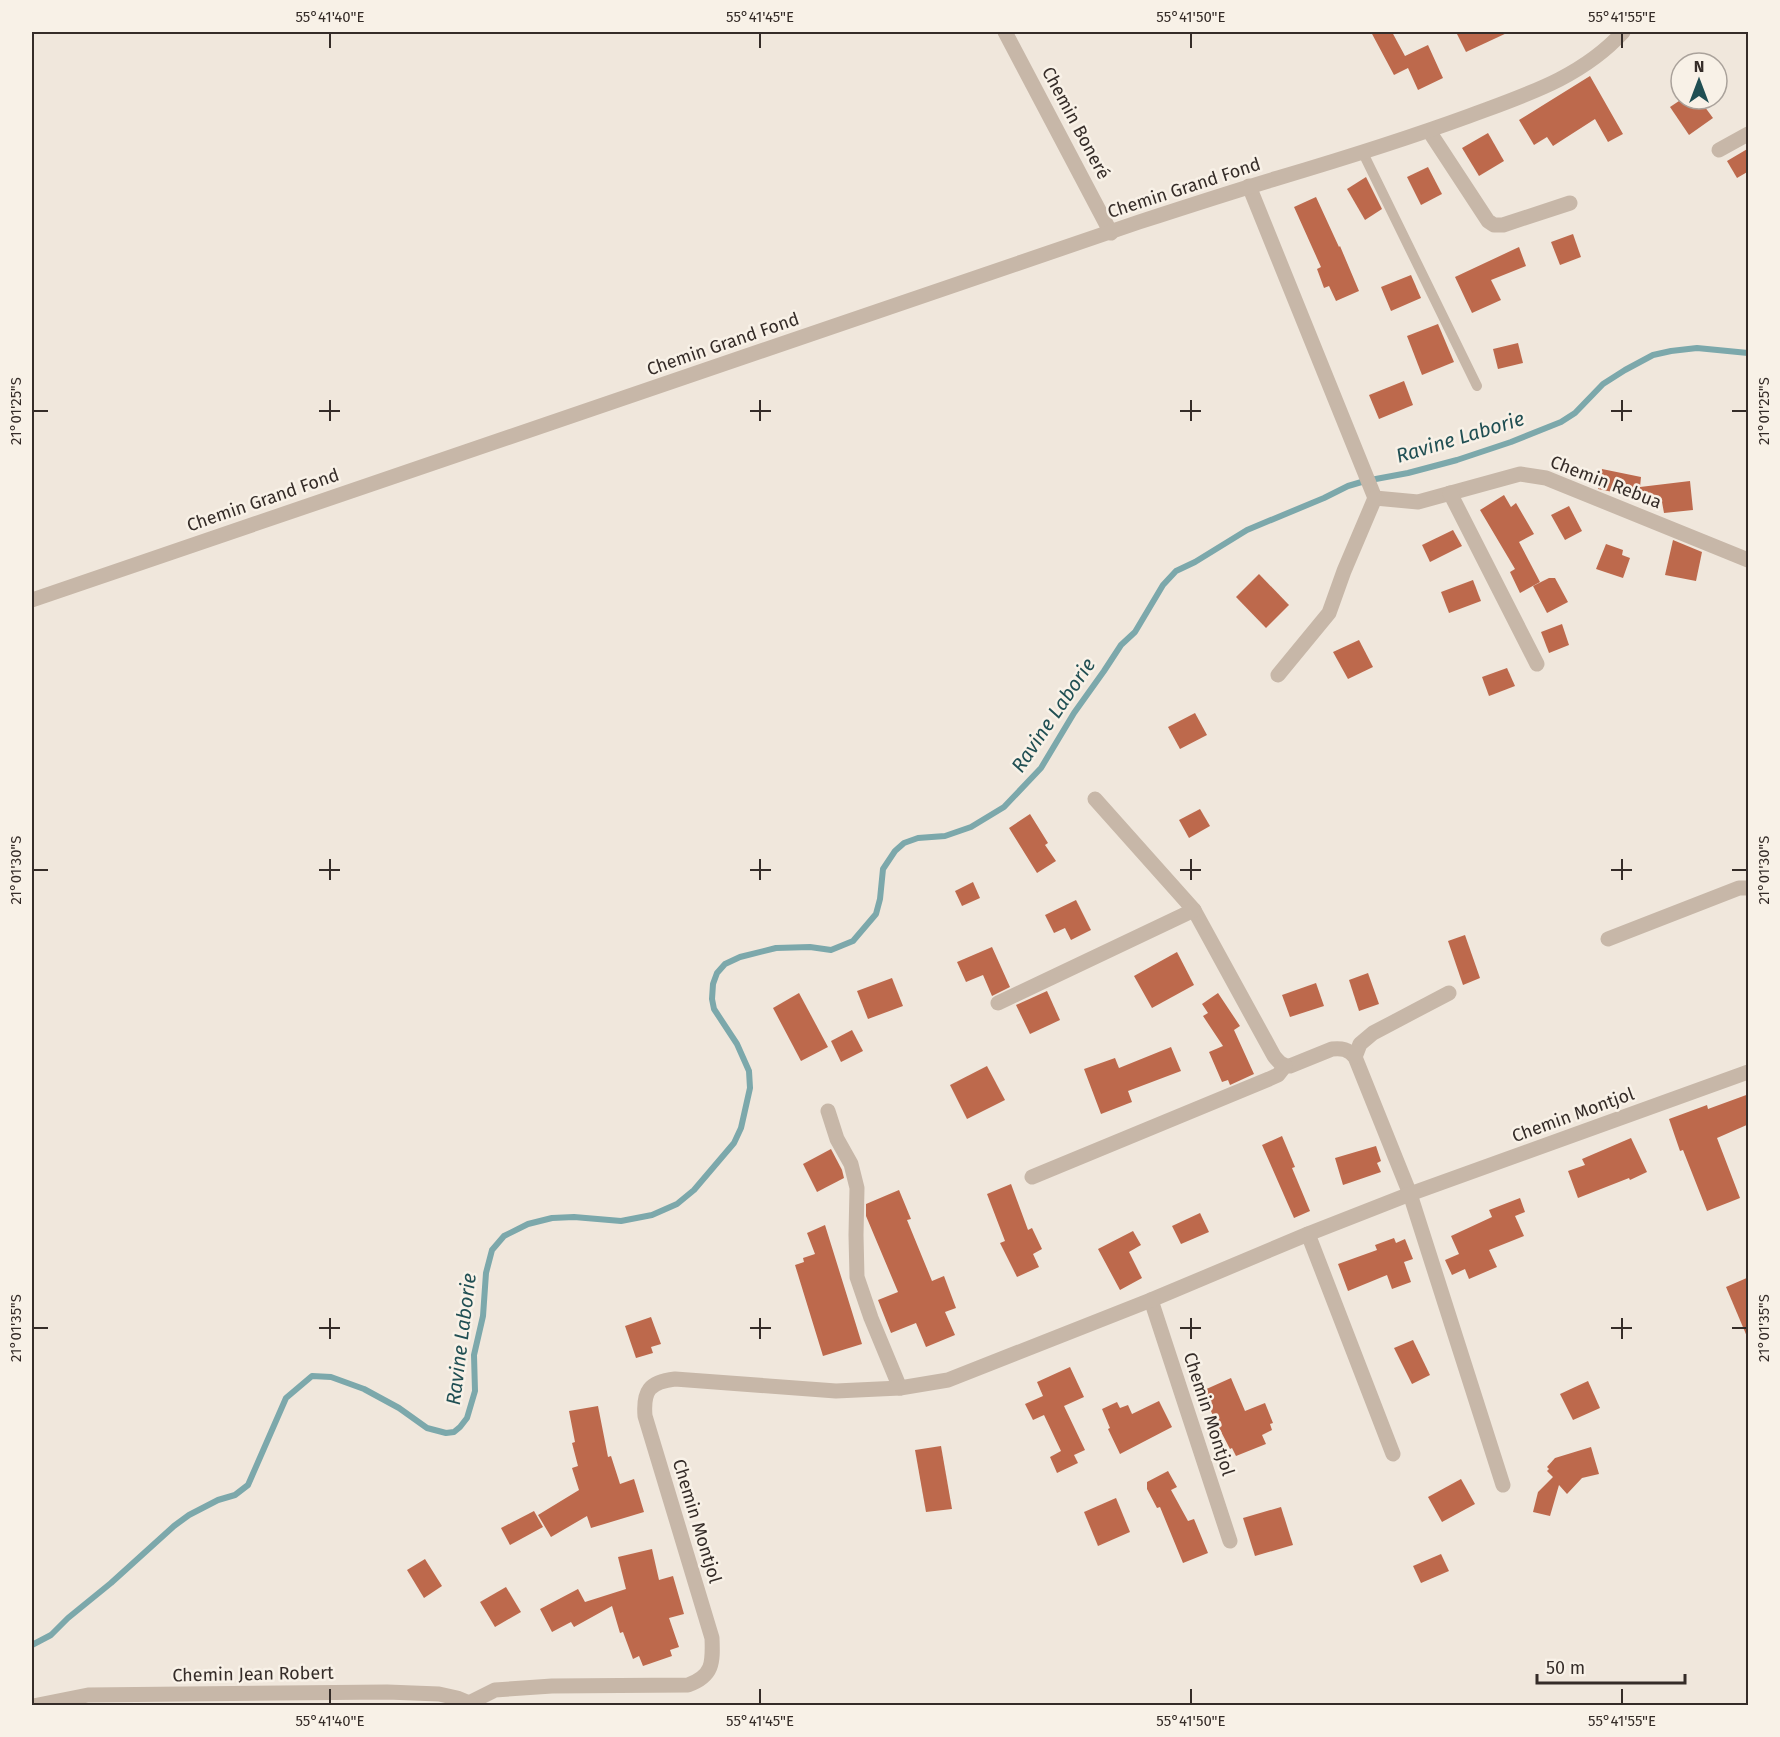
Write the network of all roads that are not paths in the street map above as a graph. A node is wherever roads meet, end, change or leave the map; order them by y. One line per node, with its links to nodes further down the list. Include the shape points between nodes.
1 (1005, 32): 9 (street, Chemin Boneré)
2 (1623, 32): 3 (street, Chemin Grand Fond, via 1581,68 1548,86)
3 (1429, 130): 6 (street, Chemin Grand Fond); 8 (street, via 1494,225)
4 (1749, 134): 5 (street)
5 (1719, 150)
6 (1363, 153): 7 (street, Chemin Grand Fond); 10 (lane)
7 (1249, 186): 9 (street, Chemin Grand Fond); 12 (street)
8 (1570, 203)
9 (1111, 233): 14 (street, Chemin Grand Fond)
10 (1477, 386)
11 (1450, 493): 12 (street, Chemin Rebua, via 1418,502); 13 (street, Chemin Rebua, via 1520,474 1546,478); 15 (street)
12 (1373, 494): 16 (street, via 1329,613)
13 (1749, 560)
14 (32, 600)
15 (1537, 664)
16 (1278, 675)
17 (1095, 799): 19 (street)
18 (1749, 888): 20 (street, via 1739,888)
19 (1194, 910): 22 (street); 24 (street, via 1274,1056)
20 (1608, 939)
21 (1449, 993): 23 (street, via 1373,1033 1360,1044)
22 (998, 1003)
23 (1355, 1057): 24 (street, via 1344,1049 1332,1049); 28 (street)
24 (1285, 1066): 27 (street, via 1278,1075)
25 (1749, 1072): 28 (street, Chemin Montjol)
26 (828, 1111): 31 (street, via 857,1188 857,1277)
27 (1032, 1177)
28 (1410, 1194): 29 (street, Chemin Montjol); 33 (street)
29 (1308, 1234): 30 (street, Chemin Montjol); 32 (street)
30 (1151, 1300): 31 (street, Chemin Montjol, via 948,1380); 34 (street, Chemin Montjol)
31 (900, 1388): 35 (street, Chemin Montjol, via 836,1391 675,1378 657,1382 645,1397 645,1416 712,1638 713,1654 707,1674 688,1685 495,1690)
32 (1393, 1454)
33 (1503, 1485)
34 (1230, 1541)
35 (470, 1704): 36 (street, Chemin Jean Robert, via 439,1694 375,1692 88,1695)
36 (33, 1706)

